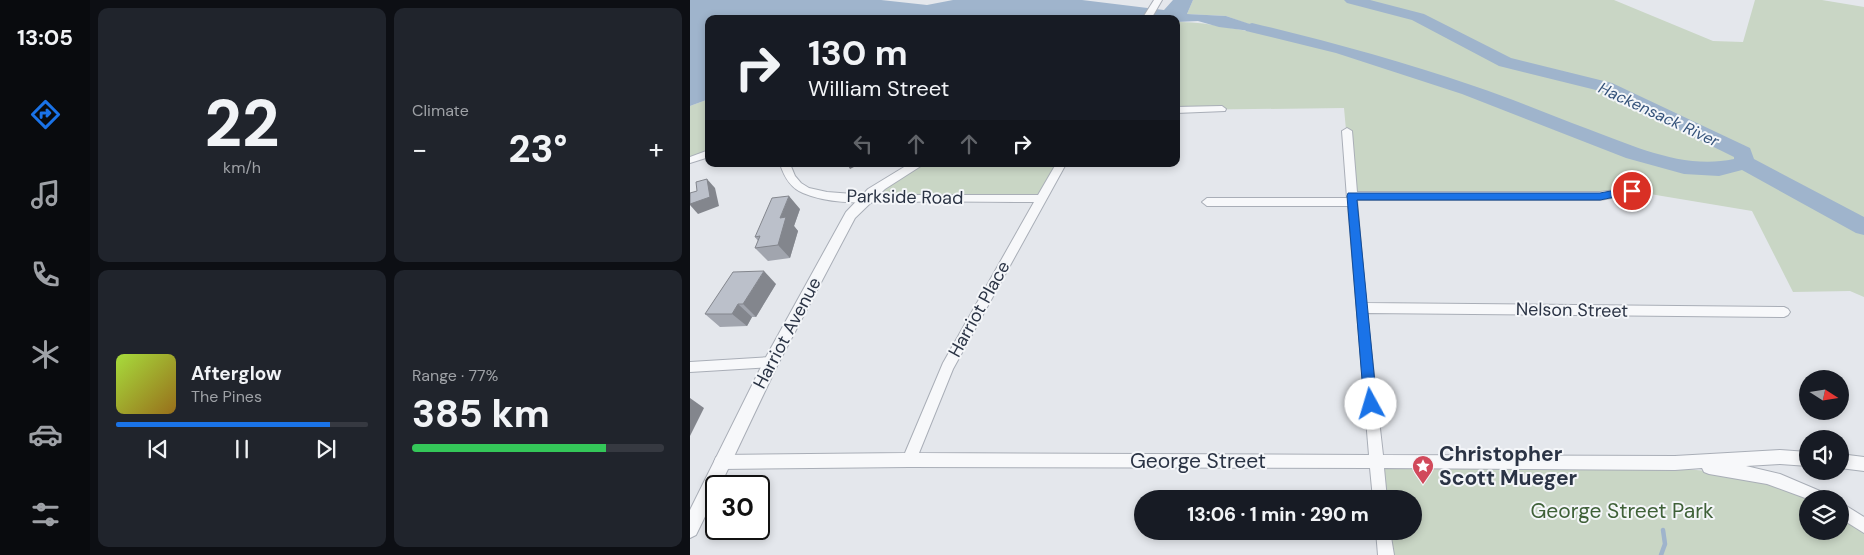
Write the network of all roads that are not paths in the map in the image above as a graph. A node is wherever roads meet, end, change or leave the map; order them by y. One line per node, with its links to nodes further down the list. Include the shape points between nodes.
1 (1155, 4): 2 (street)
2 (1148, 15)
3 (1180, 110): 4 (street)
4 (1222, 110)
5 (1346, 131): 14 (street)
6 (705, 154): 7 (street)
7 (690, 160)
8 (786, 167): 12 (street, Parkside Road, via 796,185 806,190)
9 (912, 167): 12 (street, Harriot Avenue)
10 (1059, 167): 13 (street, Harriot Place)
11 (1632, 191): 14 (street, via 1600,196)
12 (863, 198): 13 (street, Parkside Road); 18 (street, Harriot Avenue, via 850,215)
13 (1040, 199): 21 (street, Harriot Place, via 947,367)
14 (1352, 199): 15 (street); 16 (street)
15 (1208, 202)
16 (1361, 308): 17 (street, Nelson Street); 23 (street)
17 (1784, 312)
18 (771, 362): 19 (street); 22 (street, Harriot Avenue)
19 (690, 367)
20 (1799, 459): 25 (street, George Street)
21 (909, 460): 22 (street, George Street); 23 (street, George Street)
22 (721, 462): 31 (street, Harriot Avenue)
23 (1377, 462): 25 (street, George Street); 27 (street)
24 (1849, 462): 26 (street)
25 (1676, 463): 28 (street, George Street, via 1744,470 1772,476)
26 (1864, 464)
27 (1379, 490)
28 (1802, 490)
29 (1849, 515): 30 (street)
30 (1864, 526)
31 (690, 529)
32 (1384, 540): 33 (street)
33 (1386, 555)

